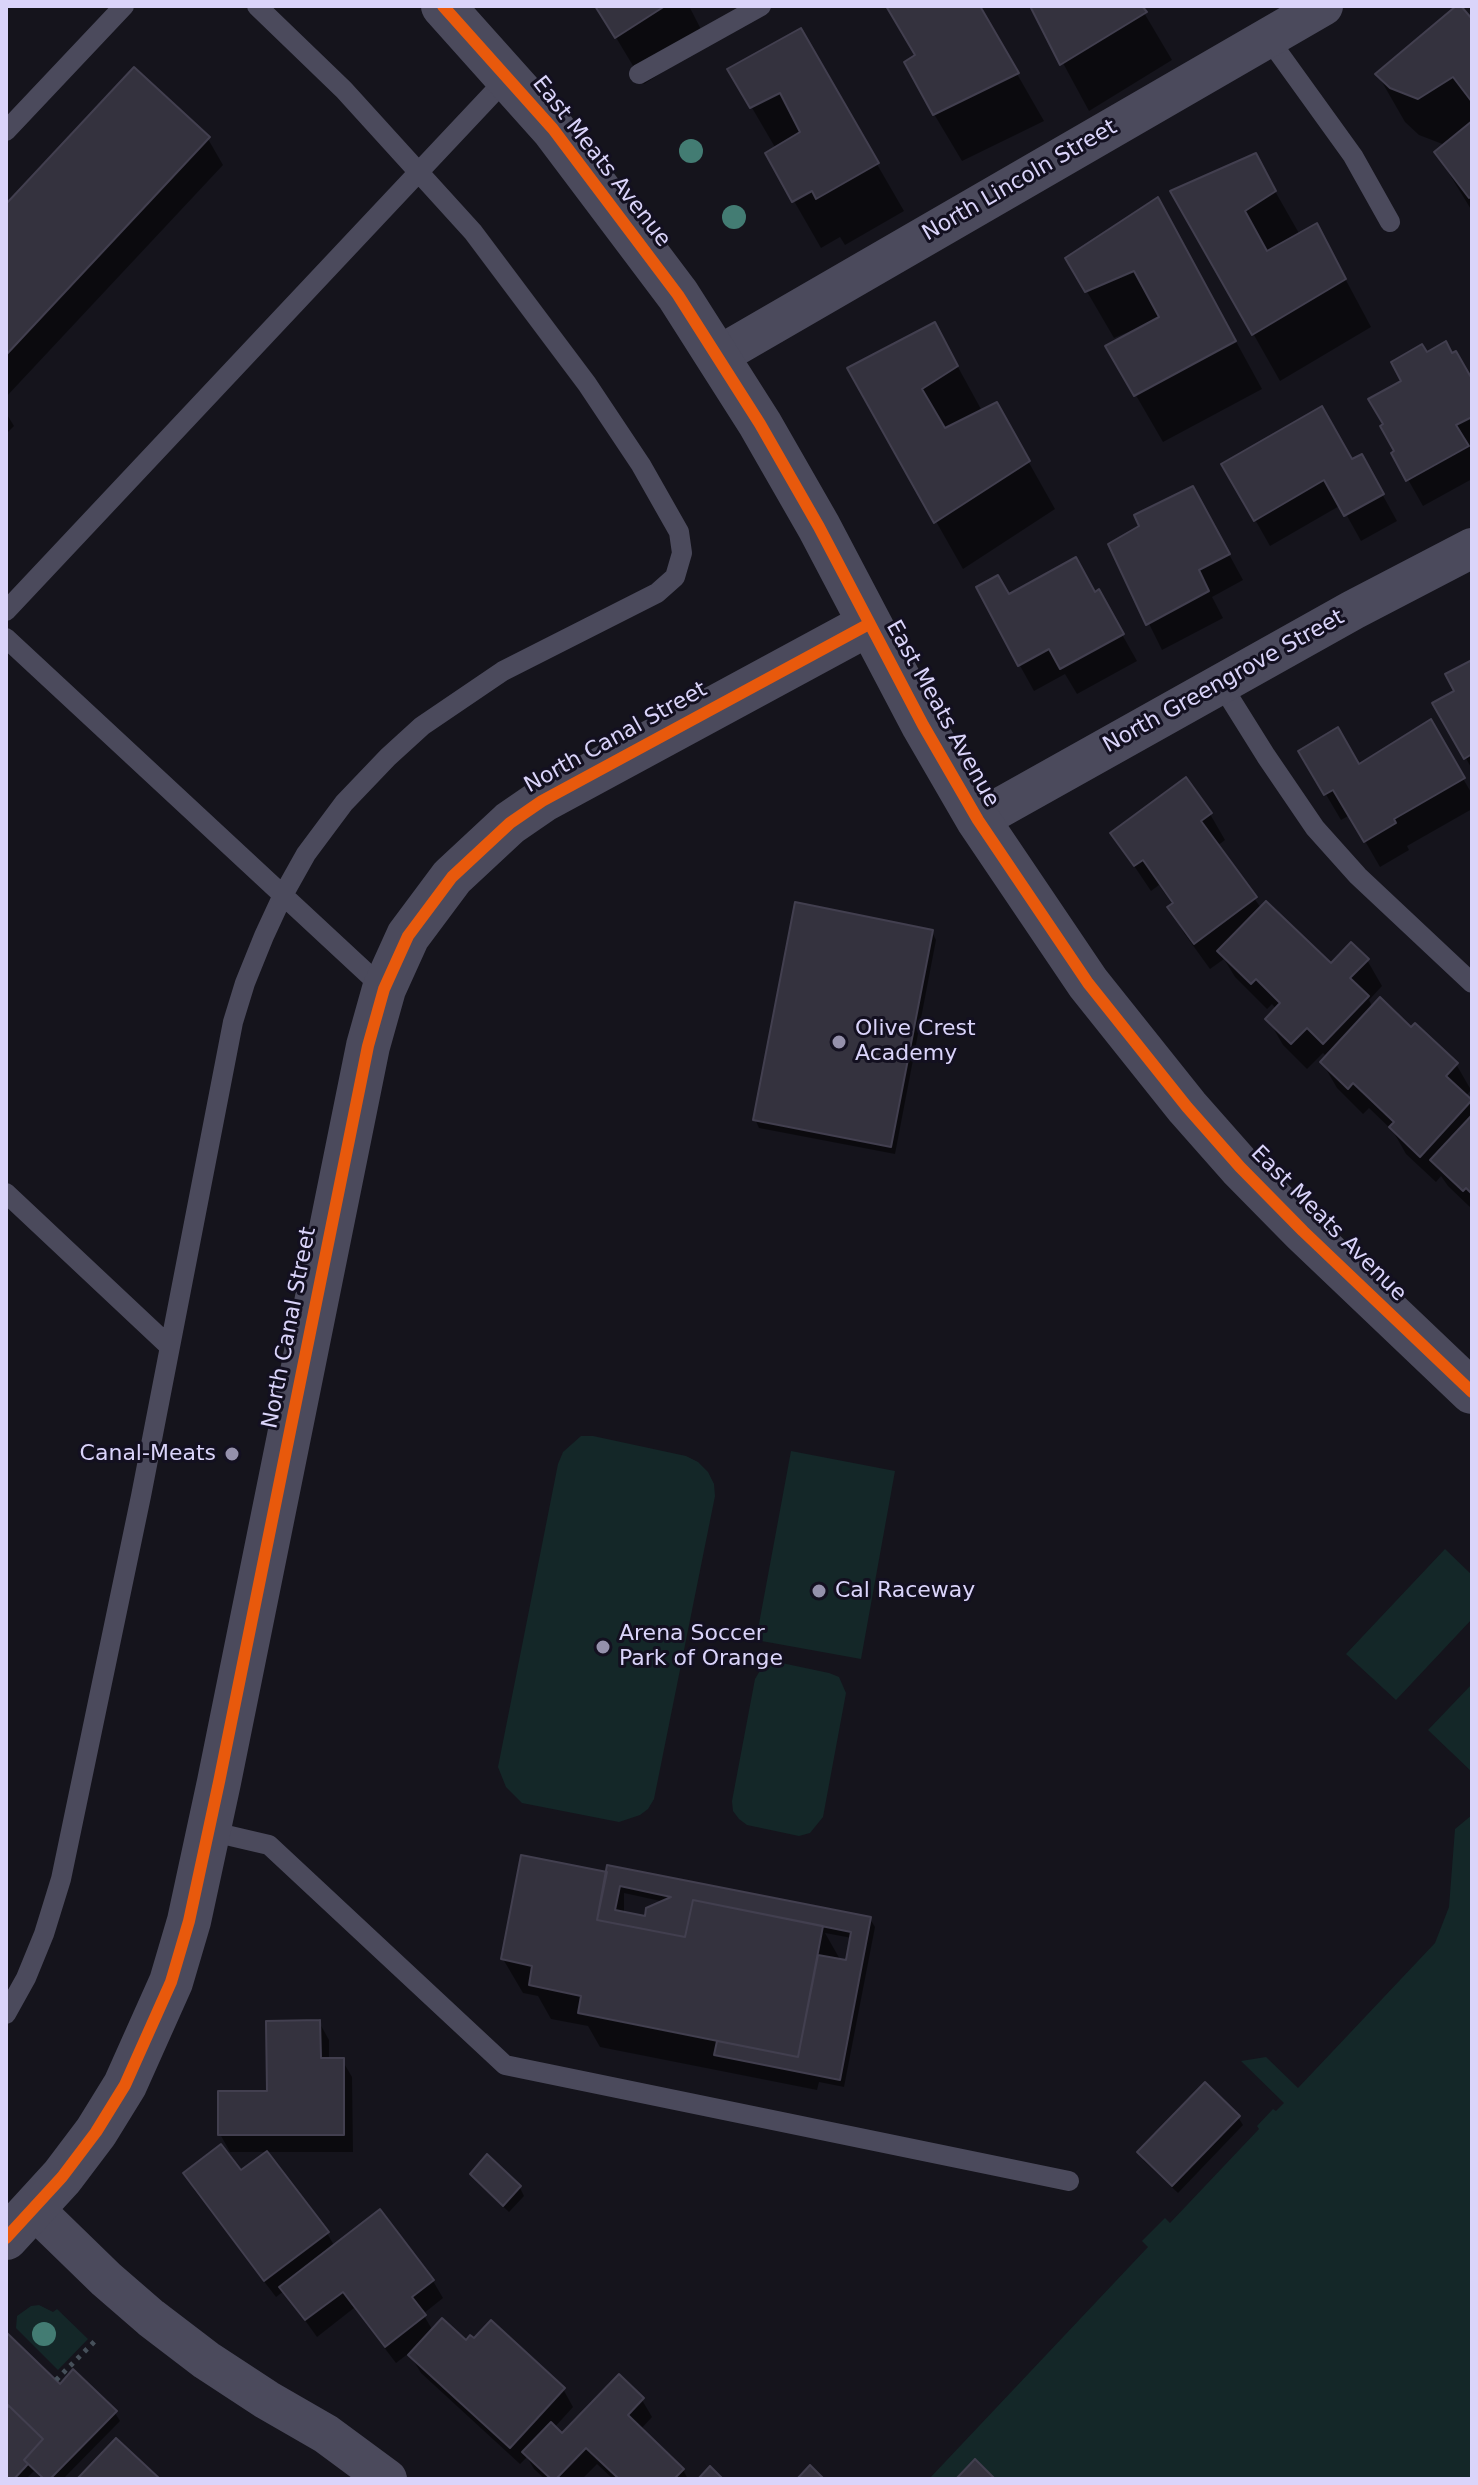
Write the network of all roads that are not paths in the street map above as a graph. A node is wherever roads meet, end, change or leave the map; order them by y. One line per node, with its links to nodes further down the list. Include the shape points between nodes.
1 (124, 6): 9 (lane)
2 (257, 6): 10 (lane)
3 (443, 6): 8 (street, East Meats Avenue)
4 (761, 6): 7 (lane)
5 (1323, 6): 6 (street, North Lincoln Street)
6 (1268, 38): 11 (lane, via 1353,156); 12 (street, North Lincoln Street)
7 (639, 74)
8 (509, 76): 10 (lane); 12 (street, East Meats Avenue, via 596,183)
9 (6, 131)
10 (419, 170): 14 (lane); 19 (lane, via 530,307 641,465 679,532 680,567 657,593 503,671 422,726 344,803)
11 (1390, 222)
12 (718, 356): 15 (street, East Meats Avenue, via 819,527)
13 (1472, 548): 17 (street, North Greengrove Street)
14 (6, 611)
15 (869, 624): 18 (street, East Meats Avenue); 21 (street, North Canal Street, via 510,823 429,906 408,936)
16 (6, 638): 19 (lane)
17 (1221, 684): 18 (street, North Greengrove Street); 20 (lane, via 1315,828)
18 (978, 820): 24 (street, East Meats Avenue, via 1088,983 1187,1107 1303,1231)
19 (283, 895): 21 (lane); 23 (lane, via 233,1022)
20 (1472, 983)
21 (384, 989): 25 (street, North Canal Street, via 368,1046)
22 (6, 1193): 23 (lane)
23 (170, 1347): 26 (lane, via 61,1879 44,1934)
24 (1472, 1392)
25 (209, 1831): 27 (lane, via 269,1845 505,2065); 28 (street, North Canal Street, via 189,1921 151,2033 96,2132)
26 (6, 2014)
27 (1069, 2181)
28 (20, 2224): 29 (street, via 117,2289 206,2360 326,2434)
29 (387, 2479)

